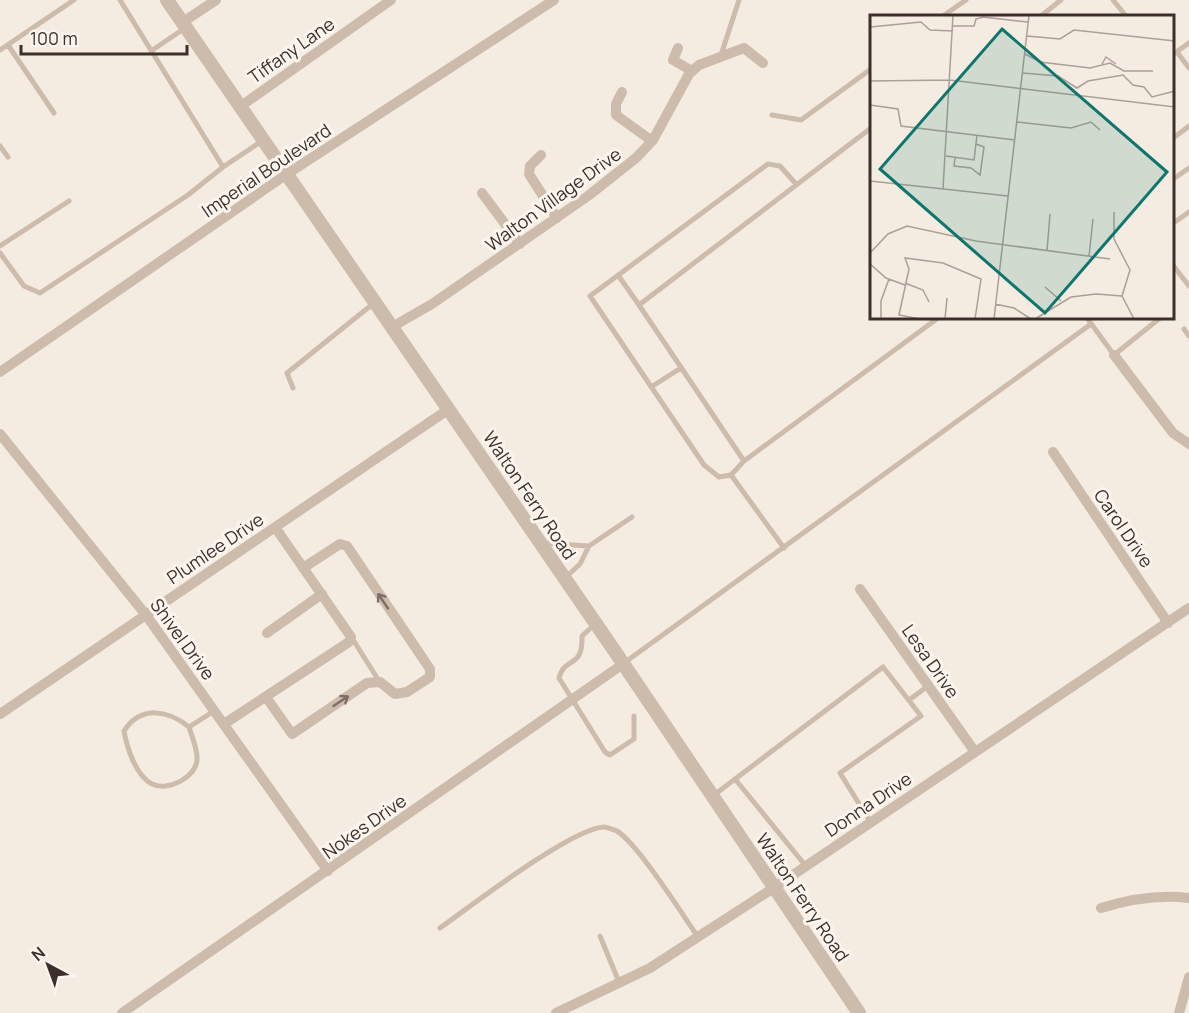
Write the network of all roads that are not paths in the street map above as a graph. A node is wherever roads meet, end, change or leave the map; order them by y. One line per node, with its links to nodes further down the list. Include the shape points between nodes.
1 (74, 0): 16 (lane)
2 (120, 0): 19 (lane)
3 (167, 0): 14 (street, Walton Ferry Road)
4 (216, 0): 14 (street)
5 (391, 0): 27 (street, Tiffany Lane)
6 (554, 0): 40 (street, Imperial Boulevard)
7 (739, 0): 21 (lane)
8 (966, 0): 11 (lane)
9 (1061, 0): 12 (lane)
10 (1113, 0): 13 (lane)
11 (944, 15)
12 (1042, 15)
13 (1125, 15)
14 (184, 24): 19 (lane); 27 (street, Walton Ferry Road)
15 (1189, 43): 20 (lane)
16 (8, 45): 18 (lane); 28 (lane)
17 (678, 48): 25 (street, via 673,60)
18 (0, 50)
19 (151, 51): 38 (lane)
20 (1175, 53): 23 (lane)
21 (720, 56): 22 (street, via 744,48); 25 (street)
22 (763, 63)
23 (1189, 68)
24 (870, 70): 29 (lane, via 801,120)
25 (692, 71): 34 (street, Walton Village Drive)
26 (622, 92): 34 (street, via 616,115)
27 (241, 106): 33 (street, Walton Ferry Road)
28 (54, 114)
29 (772, 115)
30 (1189, 126): 32 (lane)
31 (870, 129): 42 (lane)
32 (1174, 138)
33 (264, 140): 38 (lane); 40 (street, Walton Ferry Road)
34 (652, 141): 46 (street, Walton Village Drive, via 636,158)
35 (0, 146): 37 (lane)
36 (541, 155): 46 (street, via 530,166 529,174)
37 (8, 157)
38 (223, 167): 50 (lane, via 188,195 40,293 24,286)
39 (1189, 168): 41 (lane)
40 (287, 174): 54 (street, Walton Ferry Road); 65 (street, Imperial Boulevard)
41 (1174, 179)
42 (796, 184): 52 (lane, via 780,166 768,164); 55 (lane)
43 (482, 193): 48 (street)
44 (69, 201): 49 (lane)
45 (1189, 212): 47 (lane)
46 (557, 218): 48 (street, Walton Village Drive)
47 (1174, 223)
48 (520, 244): 60 (street, Walton Village Drive)
49 (0, 246)
50 (0, 253)
51 (1174, 265): 53 (lane)
52 (618, 275): 55 (lane); 66 (lane, via 590,296)
53 (1189, 286)
54 (375, 302): 60 (street, Walton Ferry Road); 67 (lane, via 287,373)
55 (639, 305): 64 (lane)
56 (935, 320): 72 (lane)
57 (1088, 320): 59 (lane)
58 (1158, 320): 63 (lane)
59 (1091, 324): 63 (lane); 78 (lane)
60 (392, 327): 68 (street, Walton Ferry Road)
61 (1184, 328): 62 (lane)
62 (1189, 336)
63 (1114, 355): 70 (street, via 1173,433)
64 (681, 368): 66 (lane); 72 (lane)
65 (0, 372)
66 (651, 387): 73 (lane, via 704,465 719,477)
67 (293, 388)
68 (449, 409): 75 (street, Plumlee Drive); 76 (street, Walton Ferry Road)
69 (0, 434): 84 (street, Shivel Drive)
70 (1189, 444)
71 (1053, 452): 85 (street, Carol Drive)
72 (744, 461): 73 (lane)
73 (731, 475): 78 (lane)
74 (632, 517): 77 (lane)
75 (275, 527): 79 (street); 84 (street, Plumlee Drive)
76 (541, 543): 77 (lane); 80 (street, Walton Ferry Road)
77 (589, 546): 80 (lane, via 580,564)
78 (784, 548): 89 (lane)
79 (303, 568): 82 (street); 90 (street, one-way to 79, via 395,694 407,692 430,676 430,669 347,546 340,544)
80 (565, 578): 86 (street, Walton Ferry Road)
81 (860, 588): 91 (street, Lesa Drive)
82 (322, 594): 87 (street); 88 (street)
83 (1189, 608): 85 (street, Donna Drive)
84 (146, 615): 95 (street, Shivel Drive); 96 (street, Plumlee Drive)
85 (1168, 623): 100 (street, Donna Drive)
86 (597, 624): 89 (street, Walton Ferry Road); 93 (lane, via 582,636 582,654 560,675)
87 (267, 633)
88 (351, 637): 90 (lane); 92 (street)
89 (623, 664): 93 (street, Nokes Drive); 102 (street, Walton Ferry Road)
90 (380, 682): 92 (street, one-way to 90, via 292,734 367,683)
91 (928, 686): 94 (lane); 100 (street, Lesa Drive)
92 (266, 697): 98 (street)
93 (572, 700): 97 (lane, via 610,755 634,739); 105 (street, Nokes Drive)
94 (909, 700): 101 (lane, via 884,667); 103 (lane, via 921,716 840,773)
95 (214, 711): 98 (street, Shivel Drive); 99 (lane)
96 (0, 714)
97 (634, 716)
98 (224, 724): 105 (street, Shivel Drive)
99 (189, 728): 99 (lane, via 166,713 152,712 131,721 124,731 126,744 141,773 152,784 174,783 194,769 197,760)
100 (975, 753): 103 (street, Donna Drive)
101 (735, 779): 102 (lane); 104 (lane)
102 (713, 796): 106 (street, Walton Ferry Road)
103 (871, 823): 104 (street, Donna Drive)
104 (805, 865): 106 (street, Donna Drive)
105 (328, 871): 114 (street, Nokes Drive)
106 (775, 887): 111 (street, Donna Drive); 116 (street, Walton Ferry Road)
107 (1189, 898): 108 (street, via 1156,897)
108 (1101, 908)
109 (440, 928): 111 (lane, via 557,848 604,827 618,831 634,849)
110 (600, 936): 113 (lane)
111 (698, 937): 113 (street, Donna Drive, via 650,968)
112 (1189, 977): 117 (street)
113 (619, 982): 115 (street, Donna Drive)
114 (122, 1013)
115 (556, 1013)
116 (859, 1013)
117 (1179, 1013)

